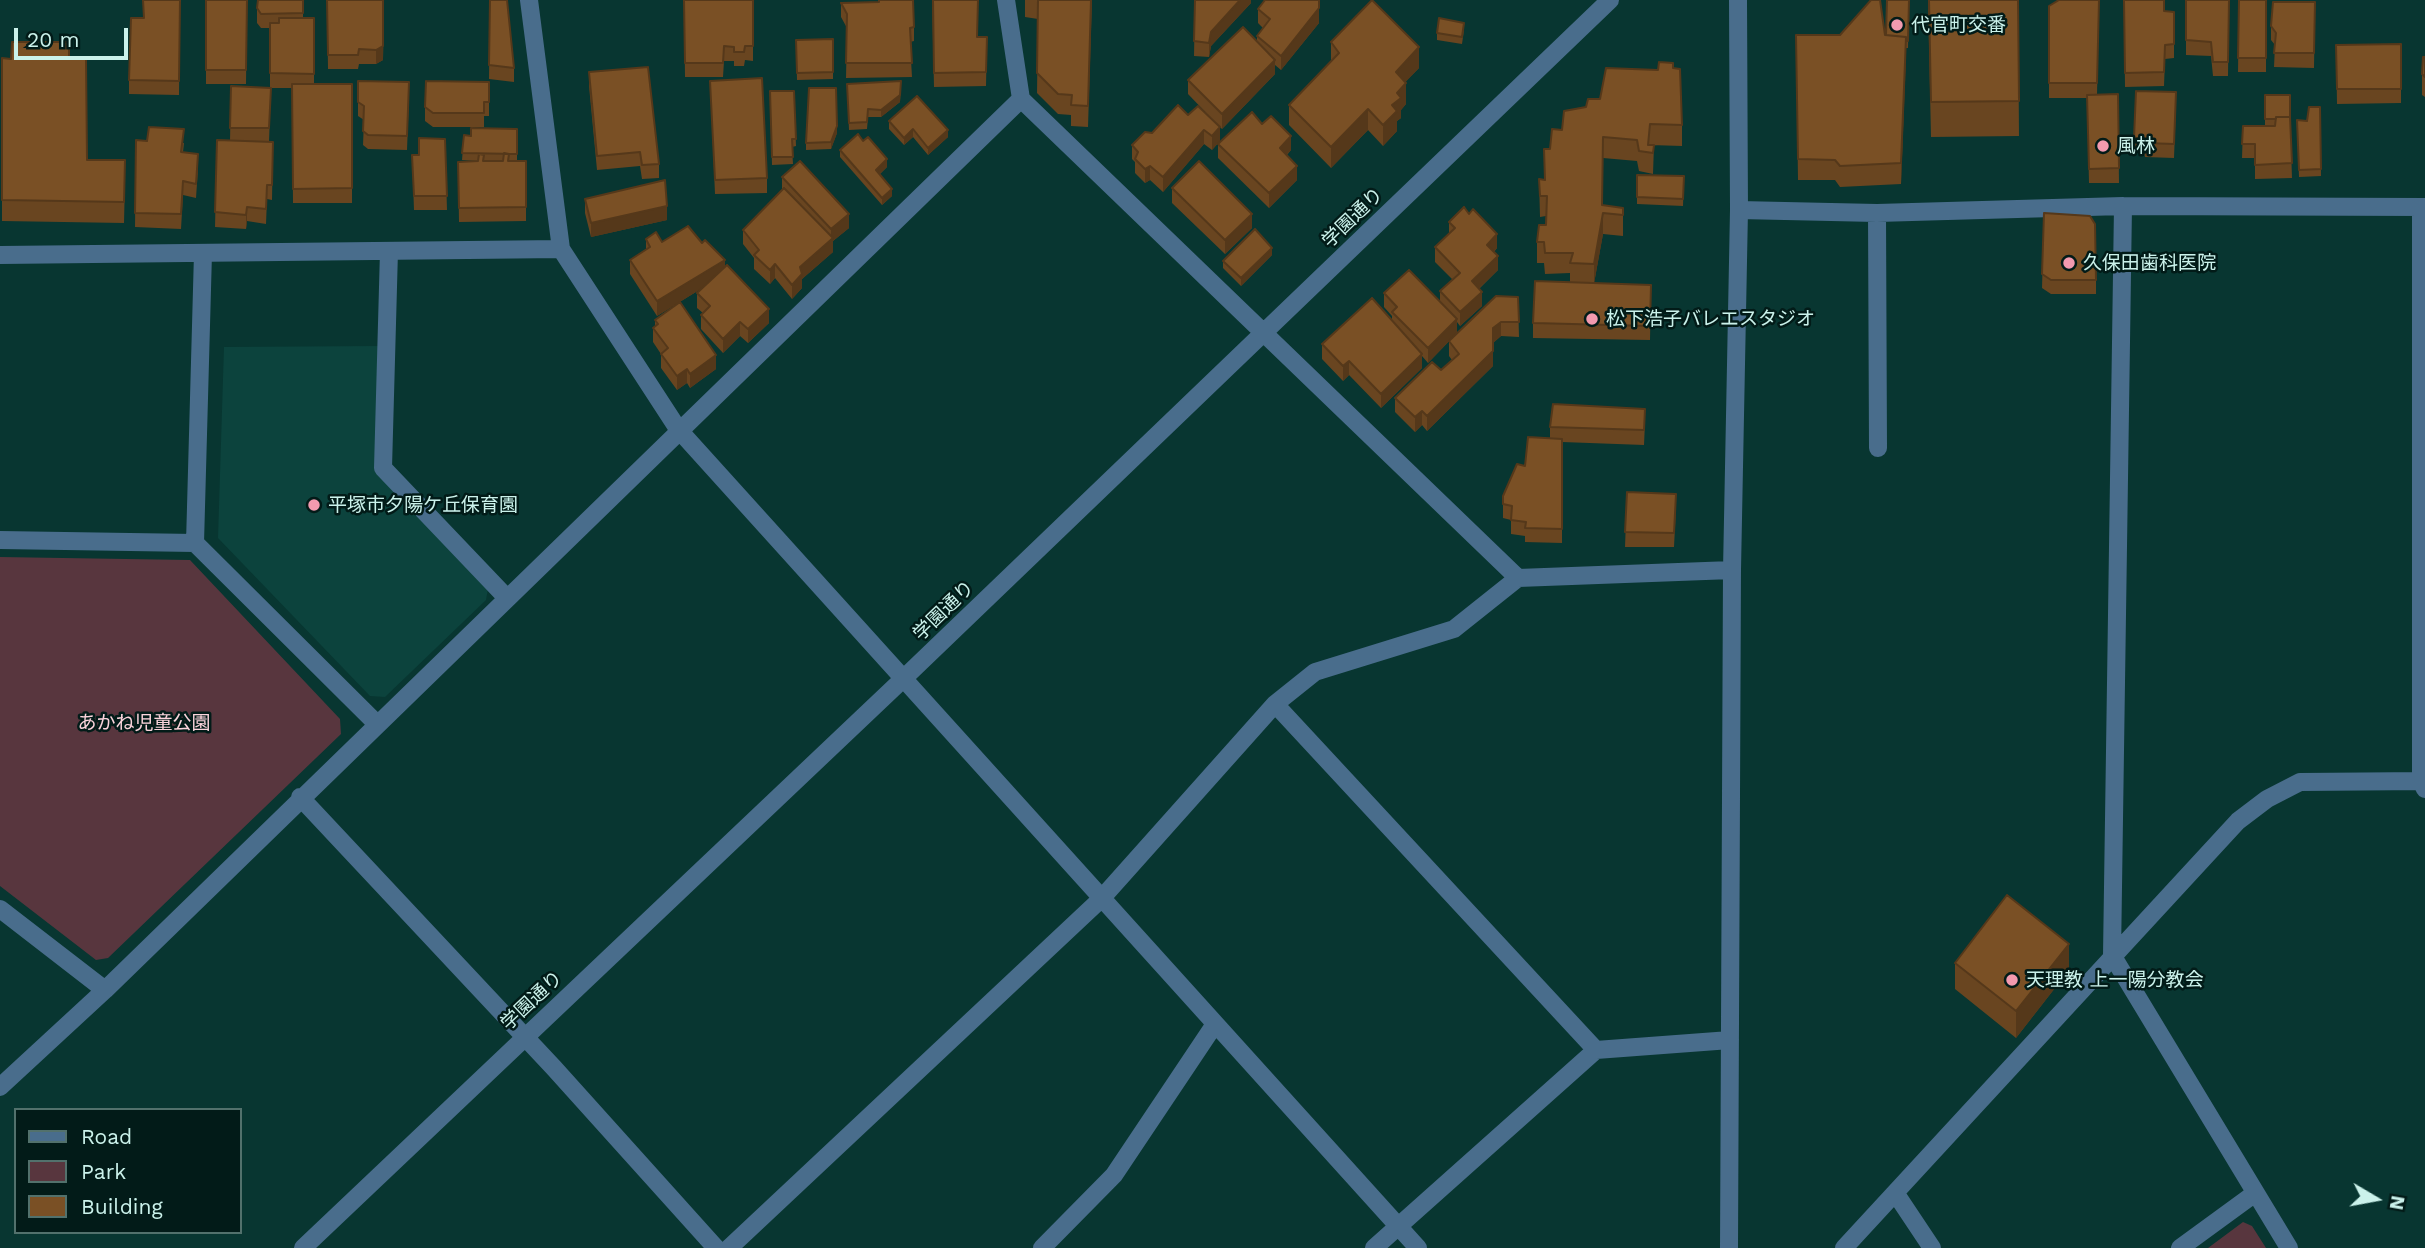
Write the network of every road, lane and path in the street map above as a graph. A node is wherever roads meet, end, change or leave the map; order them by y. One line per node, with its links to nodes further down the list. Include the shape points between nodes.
1 (529, 0): 10 (street)
2 (1006, 0): 5 (street)
3 (1610, 0): 14 (street, 学園通り)
4 (1738, 0): 8 (street)
5 (1021, 99): 14 (street); 15 (street)
6 (2123, 206): 7 (street); 9 (street); 29 (street)
7 (2423, 206): 25 (street)
8 (1739, 211): 9 (street); 19 (street)
9 (1877, 213): 16 (street)
10 (561, 249): 11 (street); 15 (street)
11 (389, 251): 12 (street); 21 (street, via 383,468)
12 (203, 253): 13 (street); 18 (street)
13 (0, 255)
14 (1264, 333): 20 (street); 22 (street, 学園通り)
15 (678, 429): 21 (street); 22 (street)
16 (1878, 448)
17 (0, 540): 18 (street)
18 (195, 543): 24 (street)
19 (1732, 570): 20 (street); 33 (street)
20 (1518, 578): 23 (street, via 1454,629 1315,671)
21 (506, 597): 24 (street)
22 (903, 679): 27 (street); 32 (street, 学園通り)
23 (1275, 704): 27 (street); 34 (street)
24 (376, 723): 26 (street)
25 (2424, 784): 29 (street, via 2300,782 2267,799 2238,821)
26 (300, 797): 30 (street); 32 (street)
27 (1101, 898): 31 (street); 41 (street)
28 (0, 909): 30 (street)
29 (2112, 955): 36 (street); 37 (street)
30 (105, 990): 35 (street)
31 (1215, 1024): 38 (street); 42 (street, via 1114,1175)
32 (525, 1037): 39 (street, 学園通り); 40 (street)
33 (1730, 1040): 34 (street); 45 (street)
34 (1596, 1050): 38 (street)
35 (0, 1087)
36 (1896, 1194): 46 (street); 47 (street)
37 (2254, 1195): 48 (street); 49 (street)
38 (1398, 1227): 43 (street); 44 (street)
39 (303, 1248)
40 (716, 1248)
41 (729, 1248)
42 (1042, 1248)
43 (1374, 1248)
44 (1418, 1248)
45 (1729, 1248)
46 (1844, 1248)
47 (1932, 1248)
48 (2180, 1248)
49 (2288, 1248)

